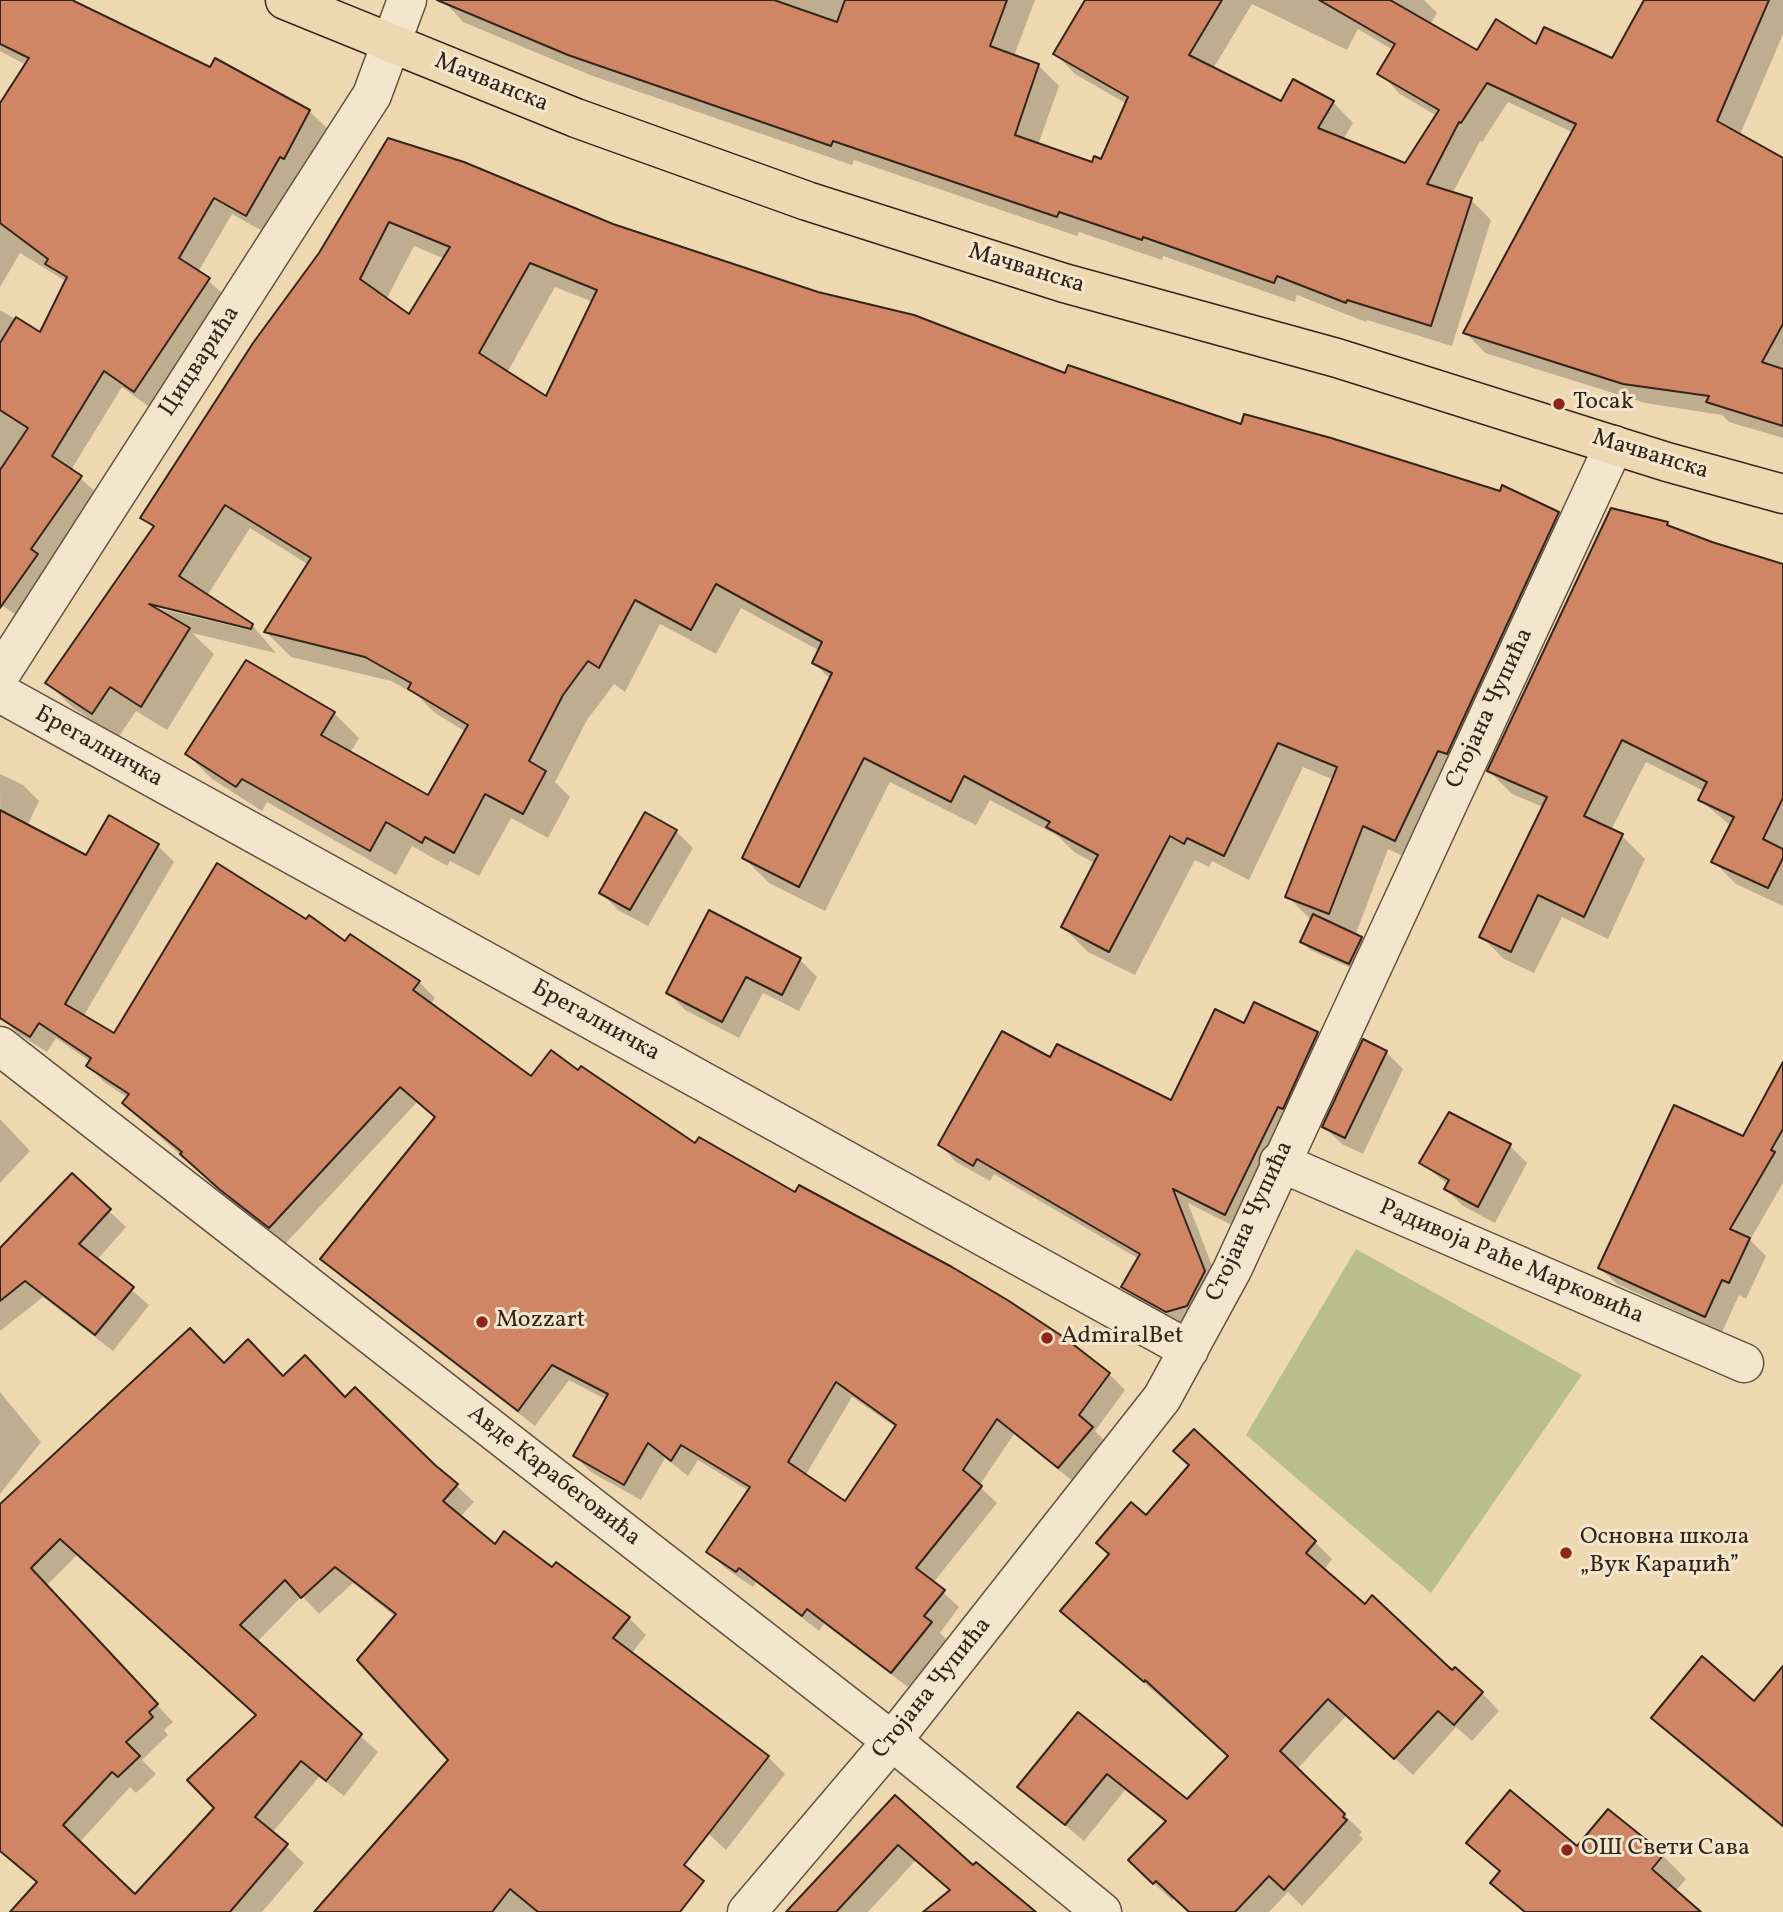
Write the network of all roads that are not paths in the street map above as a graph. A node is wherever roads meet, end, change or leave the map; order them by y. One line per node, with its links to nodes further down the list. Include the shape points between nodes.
1 (285, 0): 3 (main road, Мачванска)
2 (407, 0): 3 (street, Цицварића)
3 (390, 43): 4 (main road, Мачванска, via 576,118 807,201 1064,283 1337,358); 6 (street, Цицварића, via 372,95)
4 (1614, 445): 5 (main road, Мачванска); 9 (street, Стојана Чупића)
5 (1783, 494)
6 (0, 675)
7 (0, 693): 10 (street, Брегалничка)
8 (0, 1046): 12 (street, Авде Карабеговића)
9 (1279, 1162): 10 (street, Стојана Чупића, via 1232,1270); 11 (street, Радивоја Раће Марковића)
10 (1189, 1350): 12 (street, Стојана Чупића, via 1133,1438)
11 (1744, 1363)
12 (892, 1741): 13 (street, Стојана Чупића); 14 (street, Авде Карабеговића)
13 (747, 1912)
14 (1102, 1912)

